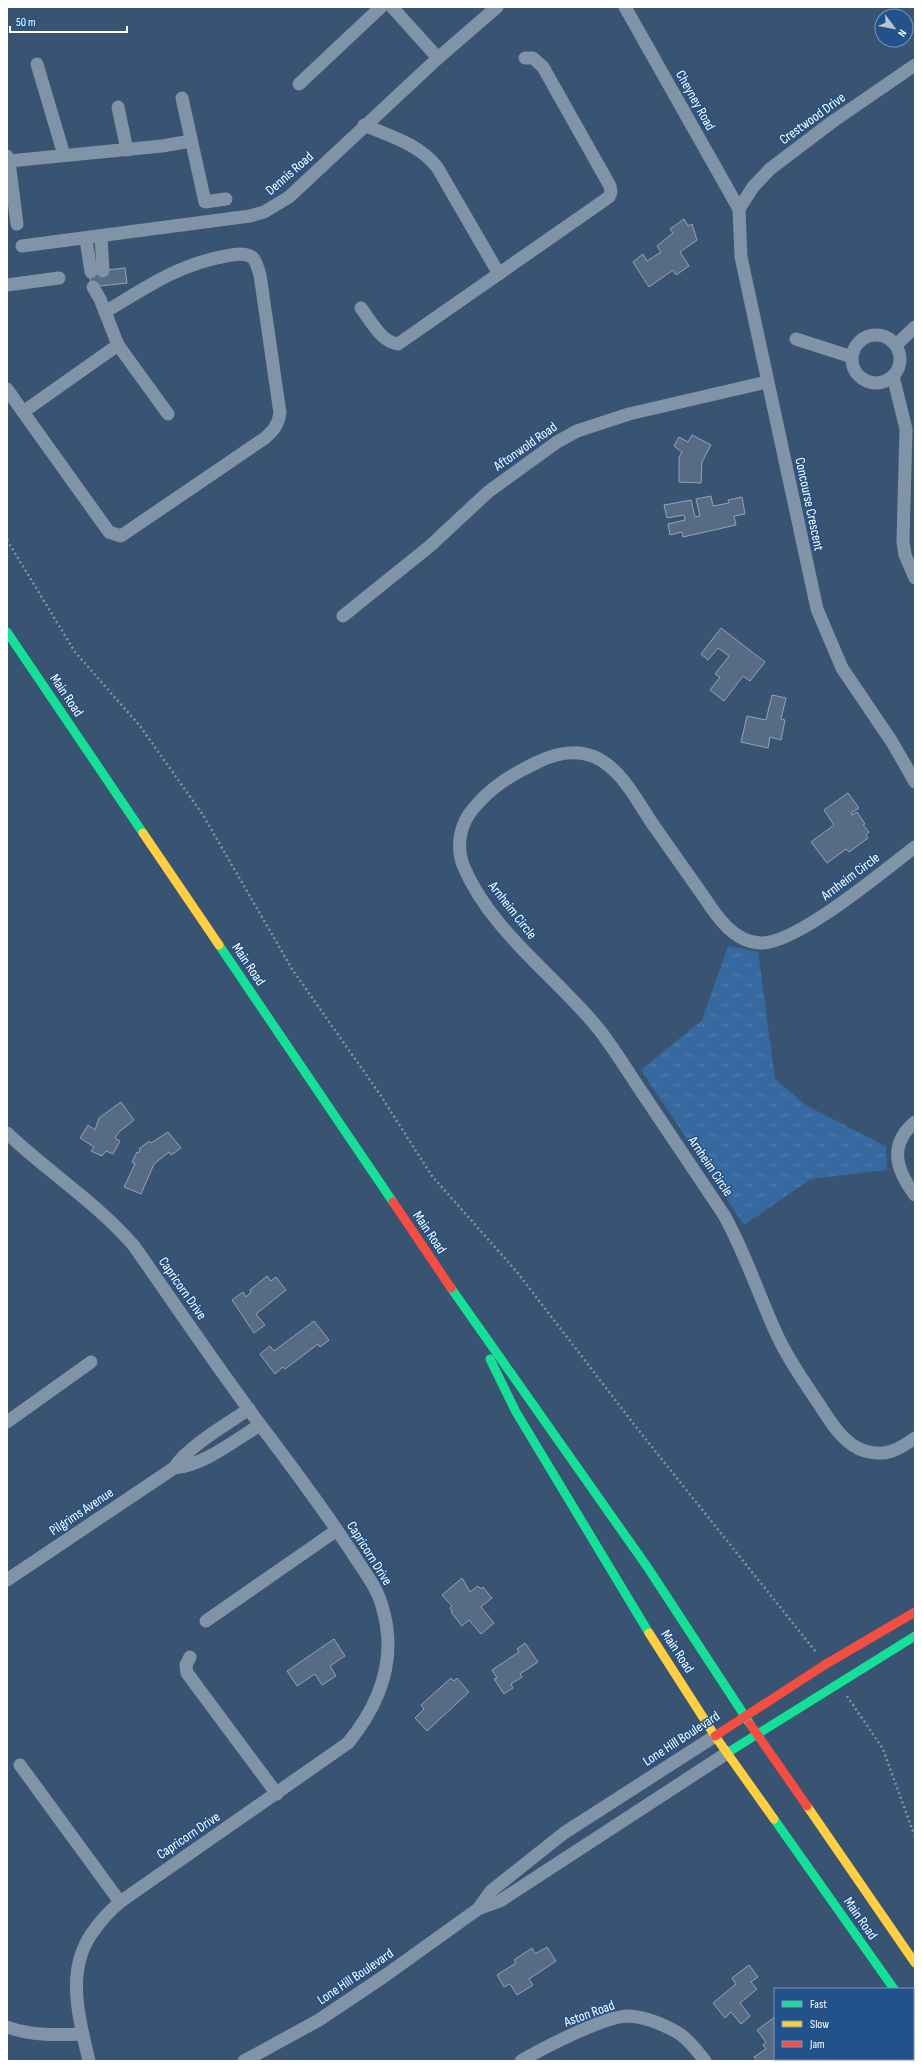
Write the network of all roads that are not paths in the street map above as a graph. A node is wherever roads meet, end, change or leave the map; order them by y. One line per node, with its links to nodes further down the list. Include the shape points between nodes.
1 (381, 7): 9 (street)
2 (392, 7): 5 (street)
3 (497, 7): 5 (street, Dennis Road)
4 (625, 7): 18 (street, Cheyney Road)
5 (438, 58): 12 (street, Dennis Road)
6 (525, 58): 23 (street, via 533,58 543,67 611,192 605,200)
7 (36, 64): 15 (street)
8 (915, 65): 18 (street, Crestwood Drive, via 832,122 770,169 753,187)
9 (299, 84)
10 (182, 98): 13 (street)
11 (118, 107): 14 (street)
12 (364, 126): 20 (street, Dennis Road, via 289,197 264,212 216,222); 23 (street, via 412,146 430,158)
13 (191, 141): 14 (street); 17 (street, via 205,202)
14 (127, 150): 15 (street)
15 (64, 155): 16 (street)
16 (8, 158): 19 (street)
17 (226, 198)
18 (738, 209): 35 (street, Concourse Crescent, via 741,257)
19 (16, 224)
20 (101, 236): 21 (street, Dennis Road); 21 (street, via 97,271)
21 (86, 238): 22 (street, Dennis Road)
22 (22, 246)
23 (498, 274): 27 (street, via 398,344 388,342)
24 (59, 278): 25 (street)
25 (7, 285)
26 (99, 286): 28 (street)
27 (361, 308)
28 (105, 312): 31 (street); 37 (street, via 168,274 188,265 231,255 245,254 252,258 258,266 260,275 279,407 279,422 275,429 121,536 109,532)
29 (915, 327): 32 (street)
30 (796, 339): 33 (street)
31 (118, 345): 37 (street); 38 (street)
32 (896, 345): 33 (street, via 883,335 874,334 859,341); 34 (street, via 900,361)
33 (852, 356): 34 (street, via 856,372 870,382 878,383)
34 (893, 376): 39 (street, via 906,429 903,541 905,555)
35 (767, 382): 40 (street, Aftonwold Road, via 629,414 582,429 564,438 488,492 430,546); 42 (street, Concourse Crescent, via 817,610 842,668 892,742)
36 (7, 389): 37 (street)
37 (24, 412)
38 (168, 414)
39 (915, 578)
40 (343, 616)
41 (7, 632): 47 (main road, Main Road)
42 (915, 782)
43 (915, 848): 52 (street, Arnheim Circle, via 825,915 788,937 762,944 747,941 734,933 715,913 620,776 595,757 572,752 548,757 513,773 489,791 470,811 462,826 459,851 475,887 495,916 527,954 601,1032 724,1215 740,1245 778,1338 833,1425 847,1440 863,1451 879,1454 896,1451)
44 (915, 1122): 46 (street, via 902,1135 898,1150 902,1176)
45 (7, 1133): 49 (street, Capricorn Drive, via 118,1228 134,1246)
46 (915, 1194)
47 (467, 1311): 60 (main road, Main Road, via 648,1568); 62 (main road, Main Road, via 520,1419 623,1592)
48 (91, 1362): 50 (street)
49 (249, 1409): 51 (street, Capricorn Drive); 53 (street, Pilgrims Avenue, via 190,1450 180,1458)
50 (7, 1422)
51 (260, 1425): 53 (street, Pilgrims Avenue, via 197,1462 186,1467); 54 (street, Capricorn Drive)
52 (915, 1438)
53 (174, 1468): 55 (street, Pilgrims Avenue)
54 (337, 1530): 57 (street); 65 (street, Capricorn Drive, via 376,1590 383,1606 388,1637 384,1680 376,1703 348,1743)
55 (7, 1580)
56 (915, 1612): 60 (main road, Lone Hill Boulevard)
57 (206, 1621)
58 (915, 1636): 61 (main road, Lone Hill Boulevard)
59 (190, 1657): 65 (street, via 186,1665 187,1673)
60 (744, 1716): 61 (main road, Main Road); 62 (main road, Lone Hill Boulevard)
61 (757, 1734): 63 (main road, Lone Hill Boulevard); 68 (main road, Main Road)
62 (714, 1736): 63 (main road, Main Road); 67 (street, Lone Hill Boulevard, via 564,1833 491,1891)
63 (727, 1753): 67 (street, Lone Hill Boulevard, via 500,1902); 69 (main road, Main Road)
64 (20, 1766): 66 (street)
65 (277, 1794): 66 (street, Capricorn Drive)
66 (120, 1902): 71 (street, Capricorn Drive, via 94,1929 79,1962 76,1994)
67 (478, 1909): 73 (street, Lone Hill Boulevard, via 319,2020)
68 (915, 1963)
69 (893, 1988)
70 (7, 2027): 71 (street, via 30,2033)
71 (83, 2034): 72 (street, Capricorn Drive)
72 (89, 2061)
73 (244, 2061)
74 (521, 2061): 75 (street, Aston Road, via 608,2020 628,2016 662,2024 681,2035)
75 (705, 2061)

